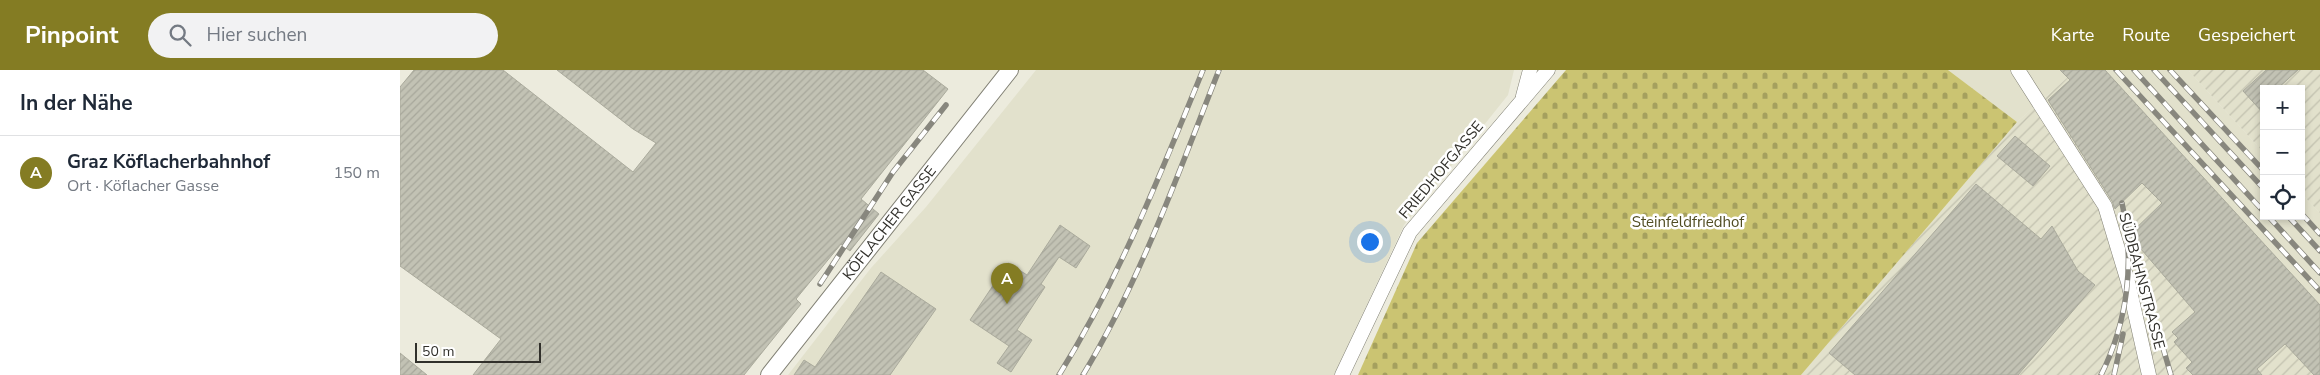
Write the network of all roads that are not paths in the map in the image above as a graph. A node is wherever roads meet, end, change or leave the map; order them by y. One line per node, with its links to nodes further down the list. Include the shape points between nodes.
1 (1010, 70): 6 (street, KÖFLACHER GASSE)
2 (1530, 70): 5 (street, FRIEDHOFGASSE)
3 (1548, 70): 5 (street, FRIEDHOFGASSE)
4 (2018, 70): 8 (street, SÜDBAHNSTRASSE, via 2105,206 2128,282)
5 (1522, 99): 7 (street, FRIEDHOFGASSE, via 1410,232)
6 (769, 375)
7 (1342, 375)
8 (2149, 375)

